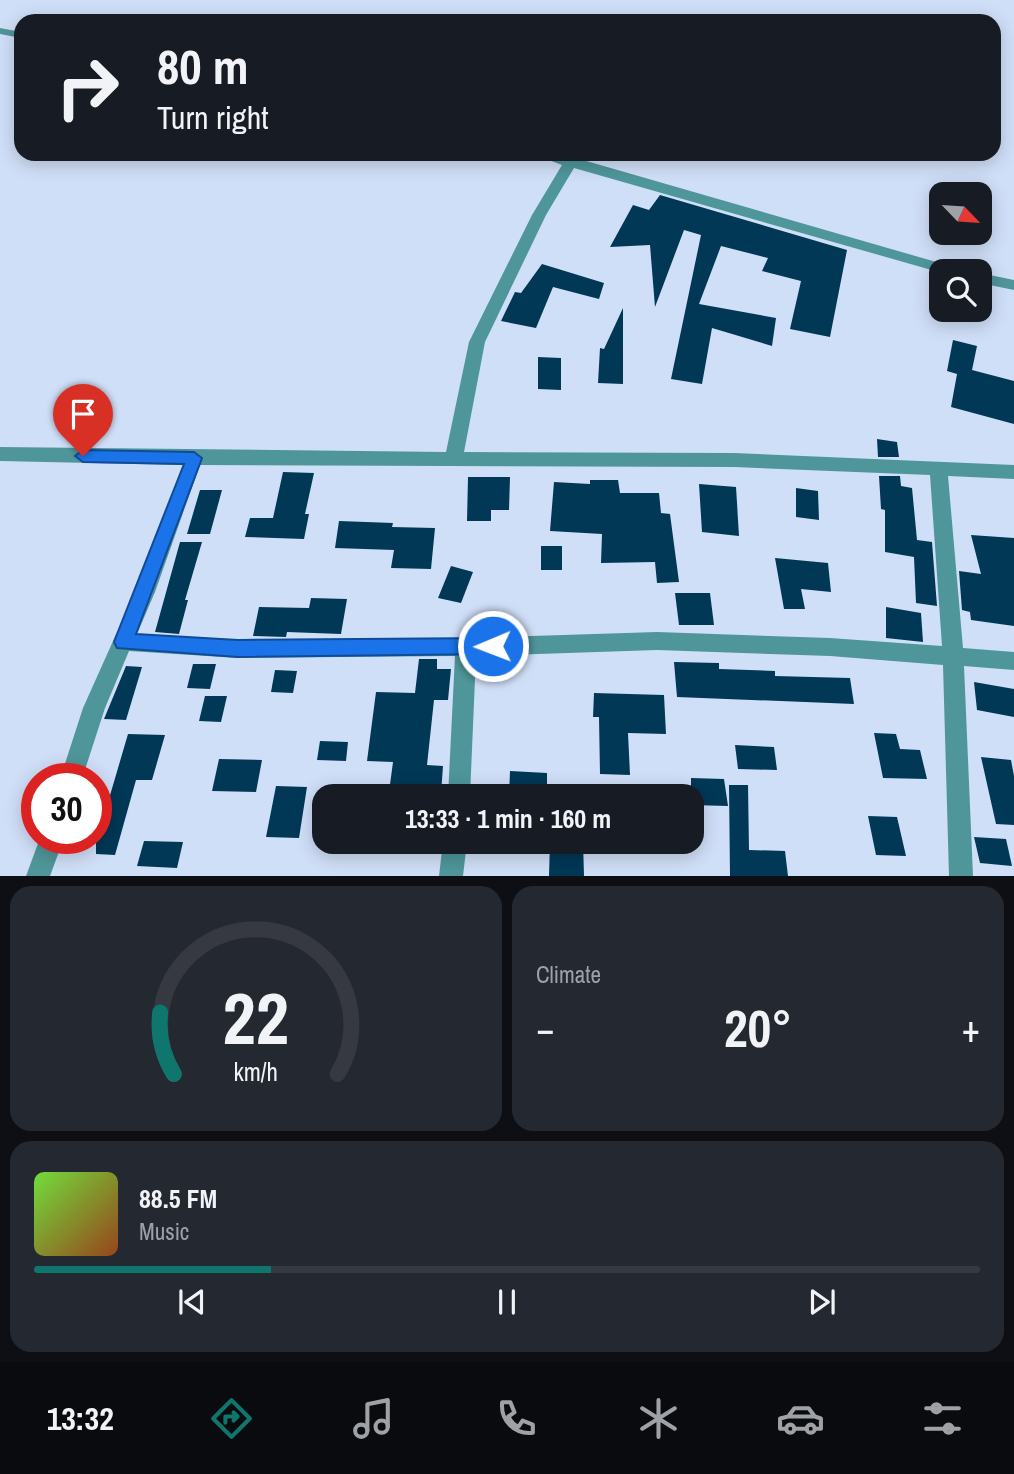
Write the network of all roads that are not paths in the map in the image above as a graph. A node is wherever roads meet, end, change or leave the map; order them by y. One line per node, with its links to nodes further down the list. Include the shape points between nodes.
1 (571, 161): 2 (street); 7 (street, via 539,215 477,342)
2 (929, 264)
3 (992, 280): 4 (street)
4 (1014, 285)
5 (0, 454): 6 (street)
6 (194, 458): 7 (street); 10 (street)
7 (454, 458): 8 (street, via 734,460)
8 (939, 470): 9 (street); 12 (street)
9 (1014, 472)
10 (123, 642): 11 (street, via 238,649); 14 (street)
11 (466, 647): 12 (street, via 657,641); 15 (street)
12 (953, 655): 13 (street); 20 (street)
13 (1014, 661)
14 (76, 763)
15 (460, 784)
16 (46, 854): 18 (street)
17 (454, 854): 19 (street)
18 (38, 876)
19 (451, 876)
20 (961, 876)

